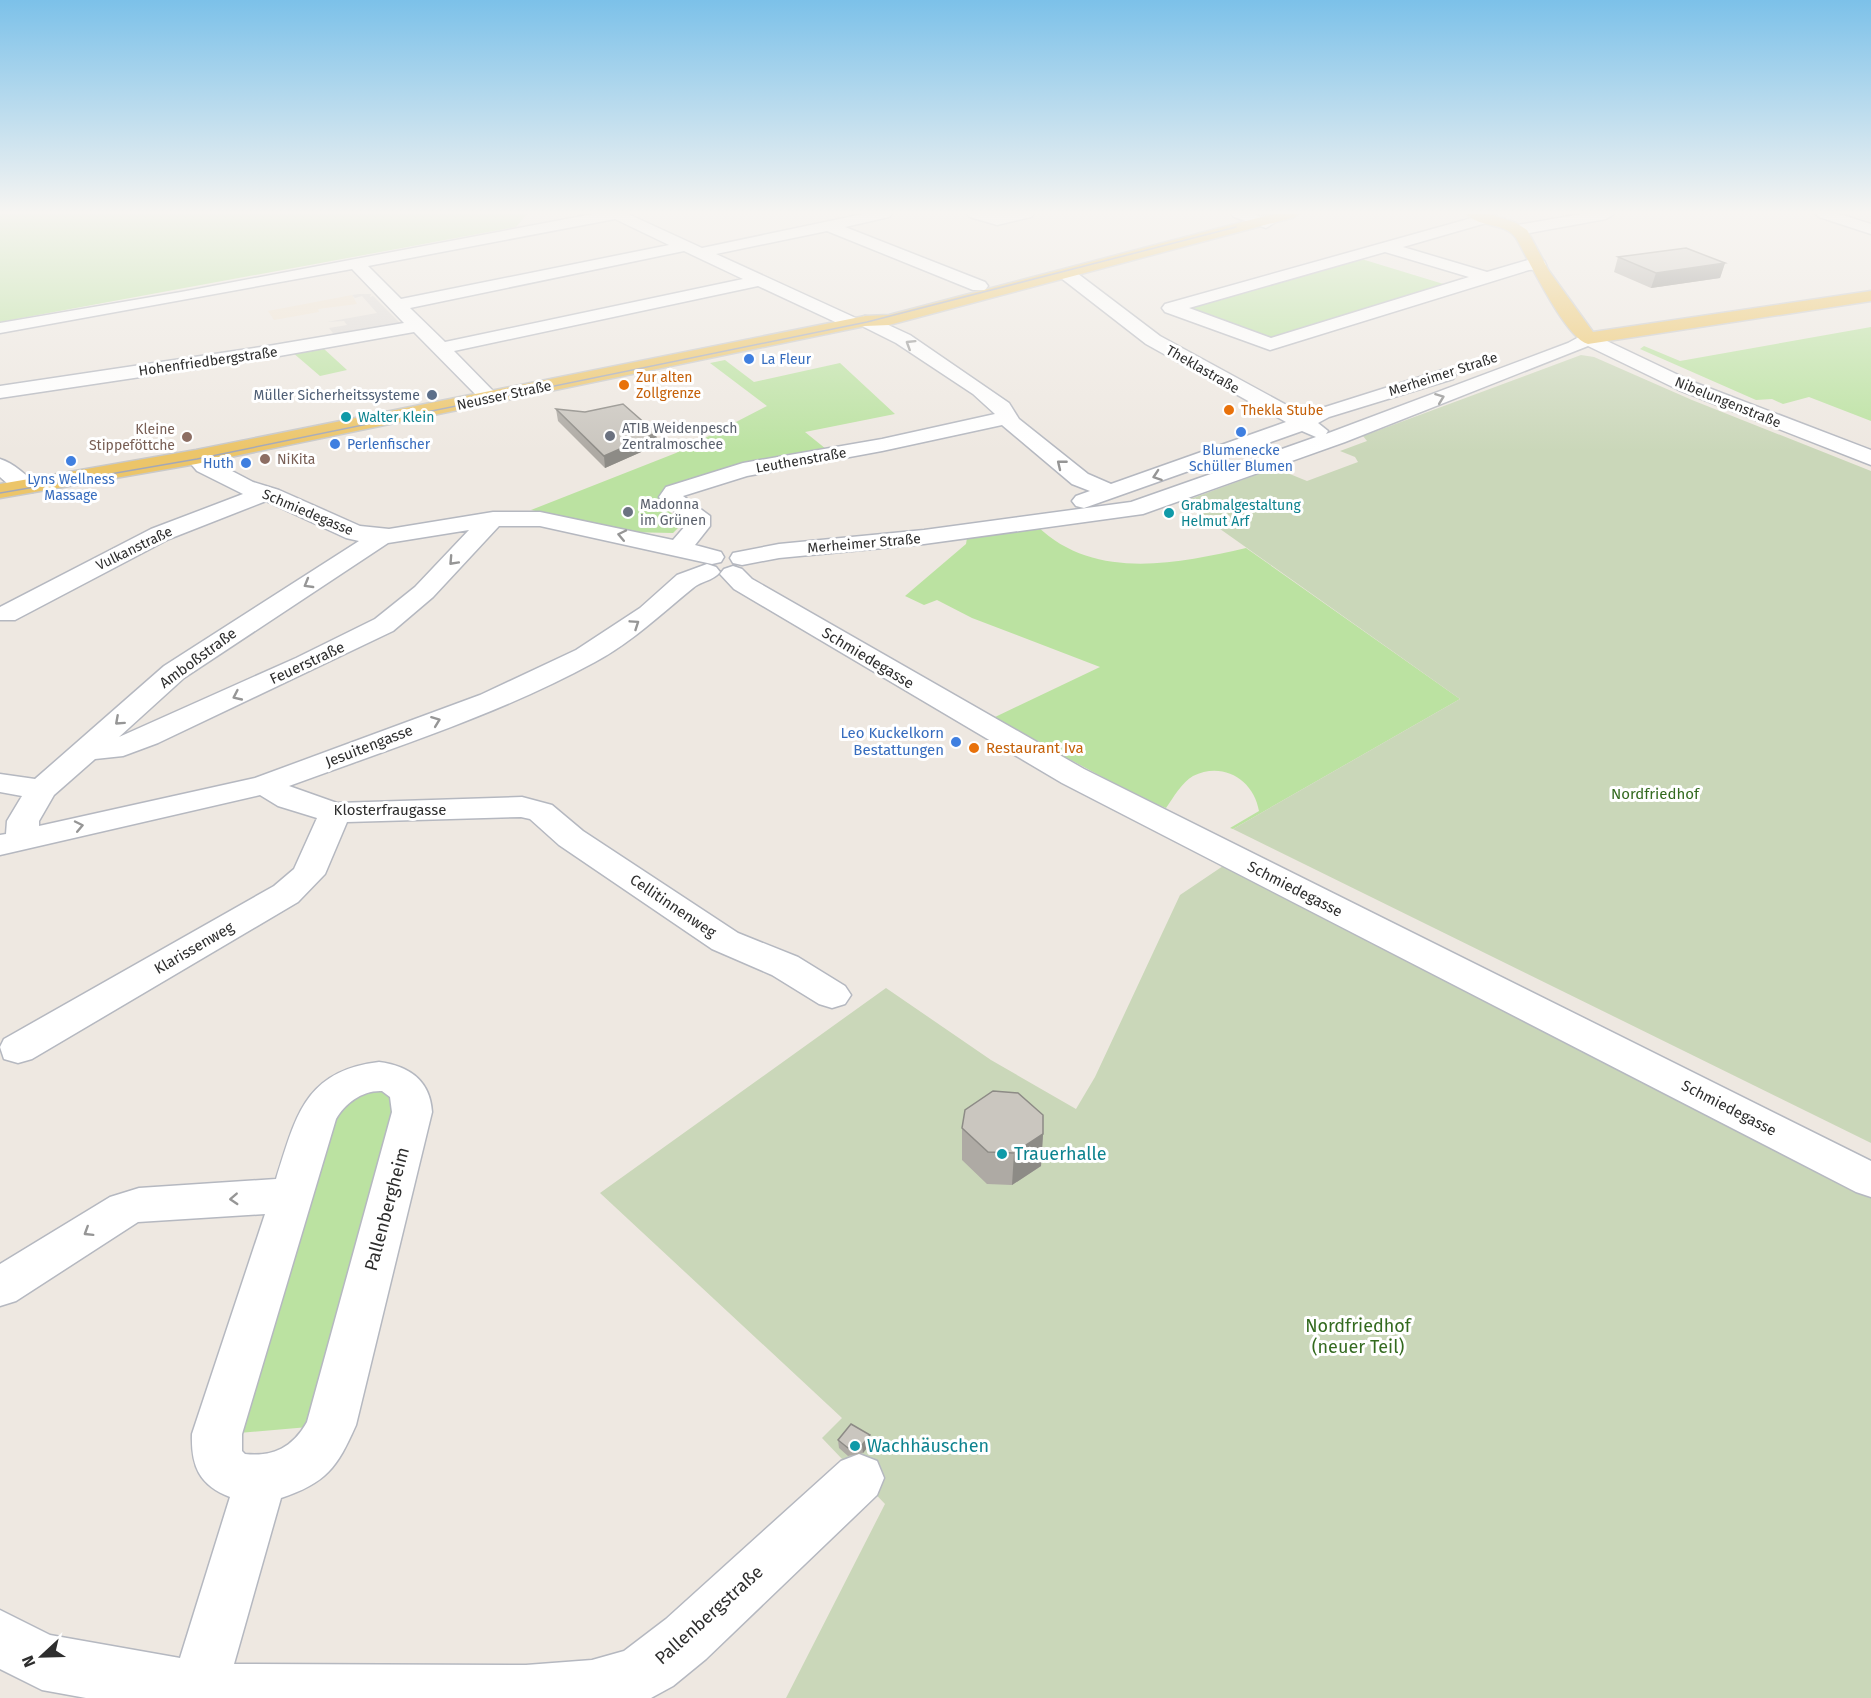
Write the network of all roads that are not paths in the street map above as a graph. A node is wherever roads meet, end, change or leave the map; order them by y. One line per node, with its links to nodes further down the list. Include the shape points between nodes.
1 (190, 293): 18 (street)
2 (385, 293): 13 (street)
3 (454, 293): 13 (street)
4 (701, 293): 21 (street)
5 (788, 293): 16 (street)
6 (951, 293): 16 (main road, Neusser Straße, via 874,313)
7 (994, 293): 16 (main road, Neusser Straße, via 889,320)
8 (1090, 293): 15 (street, Theklastraße)
9 (1223, 293): 14 (street)
10 (1438, 293): 20 (street)
11 (1556, 293): 19 (main road)
12 (1871, 296): 19 (main road, Merheimer Straße)
13 (396, 304): 17 (street)
14 (1171, 308): 15 (street); 20 (street)
15 (1125, 321): 22 (street, Theklastraße)
16 (859, 322): 24 (main road, Neusser Straße); 26 (street, one-way to 16, via 1002,407 903,339)
17 (416, 326): 21 (street); 23 (street, Hohenfriedbergstraße)
18 (0, 328)
19 (1588, 338): 25 (street, Merheimer Straße, via 1556,338); 27 (street, Merheimer Straße, one-way to 19, via 1575,347); 32 (street, Nibelungenstraße, via 1668,378)
20 (1270, 344): 22 (street)
21 (439, 349): 24 (street)
22 (1198, 366): 28 (street, Theklastraße)
23 (0, 392)
24 (489, 398): 31 (main road, Neusser Straße)
25 (1362, 399): 27 (street, via 1339,415 1351,422); 28 (street, Merheimer Straße)
26 (1008, 417): 37 (street, one-way to 26, via 1080,480); 42 (street, Leuthenstraße, via 743,471 674,492 672,500 698,516 698,526)
27 (1385, 418): 29 (street, Merheimer Straße)
28 (1301, 423): 29 (street, Merheimer Straße, via 1321,428); 30 (street, via 1318,432 1320,438); 37 (street, Merheimer Straße, one-way to 37)
29 (1360, 428): 30 (street, Merheimer Straße)
30 (1315, 445): 38 (street, Merheimer Straße)
31 (196, 457): 34 (main road, Neusser Straße); 36 (street, Schmiedegasse, via 235,482)
32 (1871, 459)
33 (0, 466): 34 (street)
34 (25, 487): 35 (main road, Neusser Straße)
35 (0, 491)
36 (266, 493): 41 (street, Schmiedegasse, via 349,532); 44 (street, Vulkanstraße, via 160,534)
37 (1107, 494): 38 (street, via 1115,507); 40 (street, Merheimer Straße)
38 (1135, 509): 40 (street, Merheimer Straße)
39 (493, 519): 41 (street, Schmiedegasse); 42 (street, Schmiedegasse, one-way to 39, via 553,520); 45 (street, Feuerstraße, one-way to 45, via 413,603 384,625 147,737 112,750)
40 (986, 528): 43 (street, Merheimer Straße, via 779,551)
41 (383, 536): 45 (street, Amboßstraße, one-way to 45, via 174,672)
42 (679, 548): 43 (street, Schmiedegasse)
43 (723, 565): 47 (street, Jesuitengasse, one-way to 43, via 559,670 649,614 686,580); 54 (street, Schmiedegasse, via 743,584 1073,776)
44 (6, 614)
45 (87, 750): 48 (street, Amboßstraße)
46 (0, 783): 48 (street)
47 (264, 785): 50 (street, Klosterfraugasse, via 289,799); 51 (street, Jesuitengasse, one-way to 47)
48 (42, 790): 51 (street, Amboßstraße)
49 (522, 807): 50 (street, Klosterfraugasse); 52 (street, Cellitinnenweg, via 541,812 571,838 725,941 785,966)
50 (335, 813): 53 (street, Klarissenweg, via 309,874 286,894)
51 (11, 842)
52 (832, 995)
53 (18, 1049)
54 (1871, 1180)
55 (293, 1195): 56 (street, one-way to 56, via 125,1209); 58 (street, Pallenbergheim, via 217,1434 217,1454 224,1469 237,1476); 58 (street, Pallenbergheim, via 316,1119 325,1103 358,1080 379,1076 397,1079 408,1092 412,1112 331,1425 306,1463)
56 (0, 1287)
57 (859, 1478): 60 (street, Pallenbergstraße, via 686,1639 653,1666 624,1680 592,1688 526,1693 268,1694)
58 (261, 1479): 60 (street)
59 (0, 1638): 60 (street, Pallenbergstraße, via 42,1662)
60 (198, 1690)

